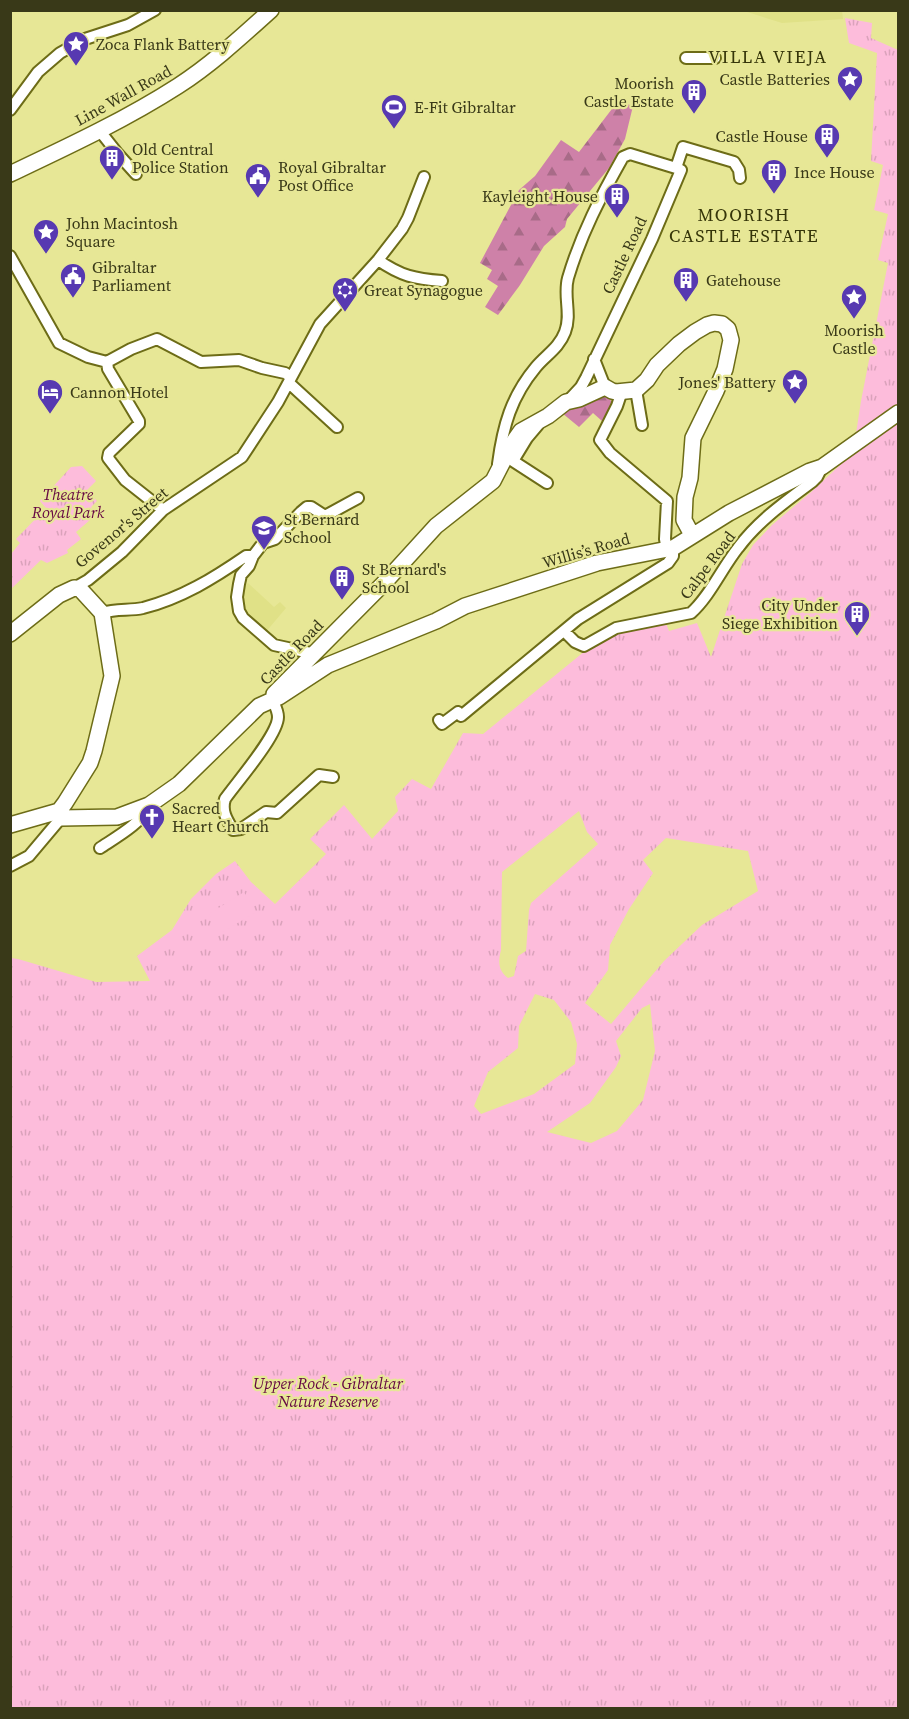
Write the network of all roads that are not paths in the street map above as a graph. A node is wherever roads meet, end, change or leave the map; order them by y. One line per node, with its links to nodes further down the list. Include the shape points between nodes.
1 (155, 10): 5 (street, via 60,53 38,72)
2 (271, 10): 6 (street, Line Wall Road, via 179,86)
3 (686, 58): 4 (street)
4 (715, 58)
5 (10, 110)
6 (99, 130): 8 (street, Line Wall Road); 9 (street)
7 (676, 168): 11 (street, via 683,147 734,162); 15 (street, Castle Road, via 681,170 652,238); 26 (street, via 630,154 623,157 584,232 568,278 565,332 511,404)
8 (10, 174)
9 (136, 174)
10 (424, 177): 13 (street, Govenor's Street, via 405,223)
11 (740, 178)
12 (10, 256): 16 (street, via 59,343)
13 (378, 260): 14 (street, via 406,276); 17 (street, Govenor's Street, via 320,324)
14 (442, 281)
15 (594, 359): 18 (street); 20 (street, Castle Road, via 581,387)
16 (107, 362): 17 (street, via 158,339 201,362 239,360 285,373); 29 (street, via 140,423 108,458 125,480)
17 (290, 380): 24 (street); 29 (street, Govenor's Street, via 243,457)
18 (605, 387): 19 (street); 20 (street)
19 (629, 391): 23 (street); 30 (street, via 647,380 657,365 690,335 714,323 728,329 731,340 725,369 693,438 684,520); 31 (street, via 600,440 667,501 665,539)
20 (568, 401): 22 (street)
21 (898, 413): 25 (street, Willis’s Road)
22 (547, 416): 26 (street, via 521,431); 27 (street, via 526,438 513,461)
23 (642, 424)
24 (337, 427)
25 (822, 467): 30 (street, Willis’s Road); 35 (street, Calpe Road, via 812,482 763,520 742,542 693,611 616,628 584,646)
26 (495, 478): 37 (street, Castle Road, via 442,519)
27 (547, 483)
28 (358, 498): 32 (street, via 325,516 307,507)
29 (163, 510): 33 (street, Govenor's Street, via 122,552)
30 (692, 535): 31 (street, Willis’s Road)
31 (670, 549): 35 (street, Calpe Road, via 674,555 668,563 578,618); 38 (street, Willis’s Road, via 597,563 465,606 328,665)
32 (253, 556): 34 (street, via 246,556 178,596 141,608); 37 (street, via 238,584 240,614 274,645)
33 (74, 588): 34 (street, via 80,589); 36 (street, Govenor's Street)
34 (102, 613): 42 (street, via 112,676 90,764)
35 (564, 631): 39 (street, Calpe Road, via 461,716 458,712 442,724)
36 (10, 633)
37 (315, 654): 38 (street, Castle Road, via 284,682)
38 (272, 699): 40 (street, via 278,717 276,725 223,805 233,830 266,812 277,813 319,774); 41 (street, Castle Road, via 259,706 179,784)
39 (439, 720)
40 (333, 777)
41 (149, 805): 42 (street, Castle Road, via 117,817); 44 (street, via 146,813 127,830)
42 (58, 812): 43 (street, Castle Road); 45 (street, via 29,856)
43 (10, 825)
44 (100, 848)
45 (10, 866)

